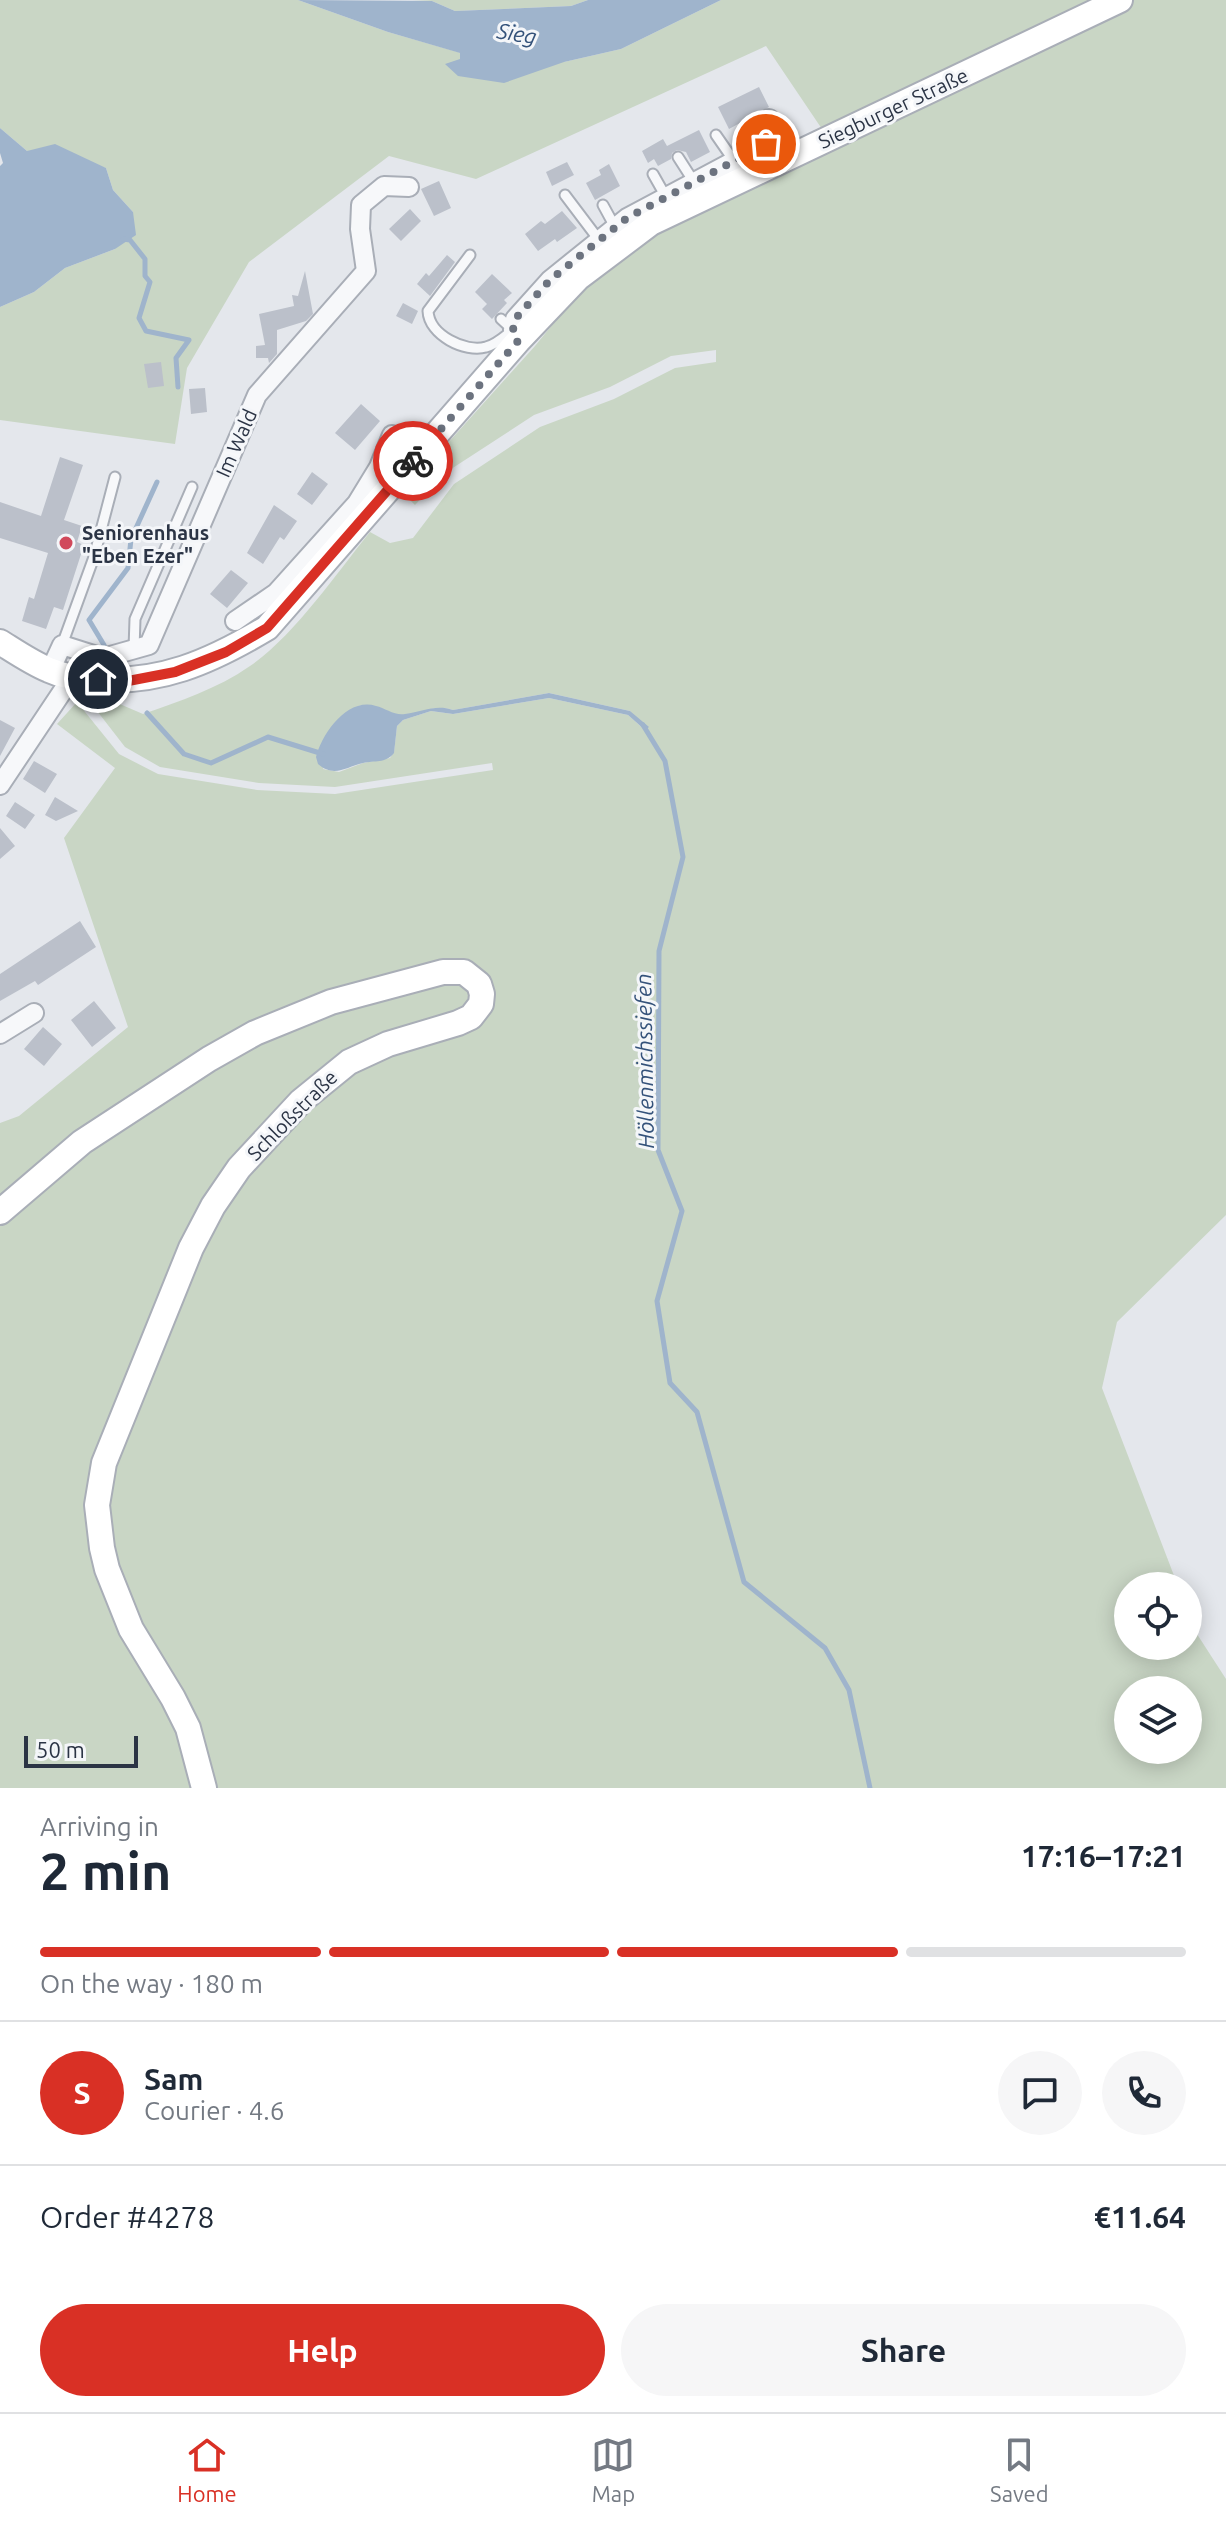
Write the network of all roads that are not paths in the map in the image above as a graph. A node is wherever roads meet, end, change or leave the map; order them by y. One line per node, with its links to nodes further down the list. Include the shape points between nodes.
1 (1120, 0): 15 (main road, Siegburger Straße, via 651,223)
2 (769, 119): 5 (street, via 766,144)
3 (716, 135): 5 (lane)
4 (678, 157): 7 (lane)
5 (734, 161): 7 (street)
6 (653, 174): 10 (lane)
7 (694, 182): 10 (street)
8 (409, 187): 23 (street, Im Wald, via 384,186 361,205 366,271 257,395 149,645)
9 (565, 195): 13 (lane)
10 (666, 197): 12 (street)
11 (603, 205): 12 (lane)
12 (615, 227): 13 (street)
13 (599, 240): 15 (street, via 550,280)
14 (470, 255): 15 (lane, via 428,318 440,335 472,350 490,347)
15 (510, 330): 19 (main road, Siegburger Straße)
16 (392, 435): 19 (street)
17 (115, 477): 22 (lane, via 94,557)
18 (192, 487): 23 (lane, via 135,619)
19 (366, 504): 20 (street, via 276,593); 24 (main road, Siegburger Straße, via 267,628 226,652 175,672 123,682)
20 (235, 621)
21 (0, 642): 24 (main road, Siegburger Straße)
22 (62, 645): 23 (street, via 103,658); 24 (street)
23 (134, 649)
24 (61, 674): 25 (street)
25 (6, 766): 26 (street)
26 (0, 785)
27 (34, 1013): 28 (street)
28 (0, 1034)
29 (0, 1212): 30 (main road, Schloßstraße, via 91,1136 269,1026 331,1002 448,970 470,974 479,984 481,1004 471,1017 388,1044 339,1068 301,1101 234,1175 187,1256 104,1463 97,1505 107,1569 131,1629 188,1728)
30 (204, 1788)

